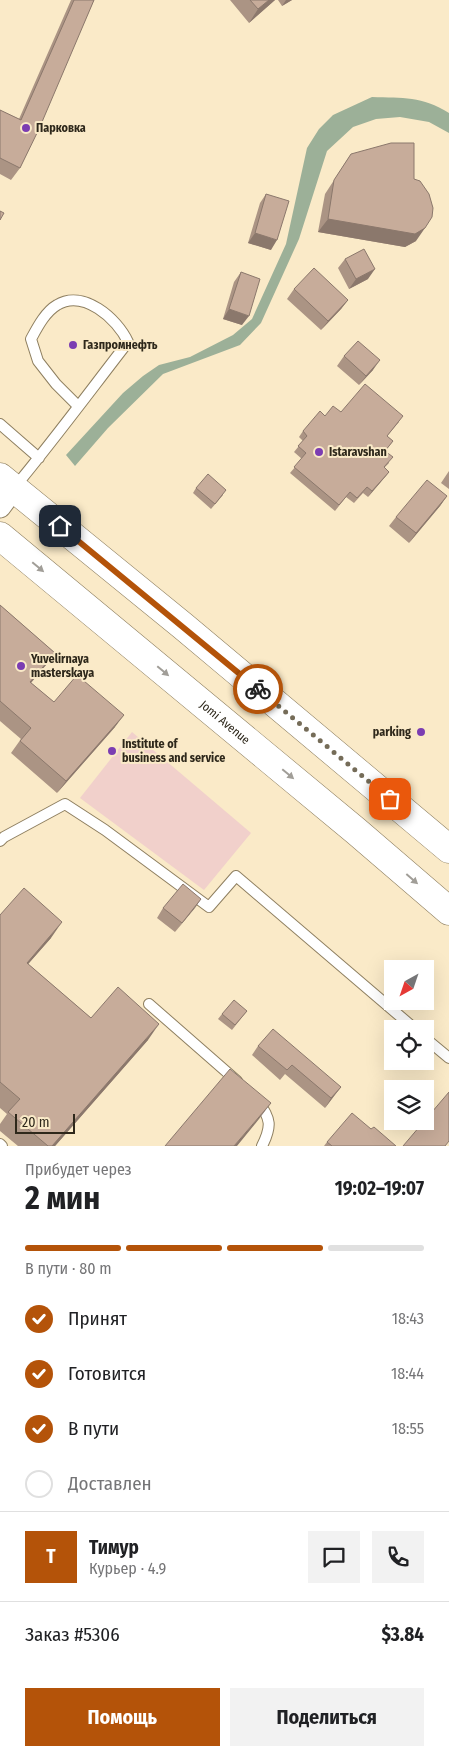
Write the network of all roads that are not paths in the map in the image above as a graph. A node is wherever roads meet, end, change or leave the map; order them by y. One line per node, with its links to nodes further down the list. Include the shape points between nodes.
1 (78, 406): 1 (lane, via 128,342 122,330 104,313 90,304 71,299 56,305 31,339 38,361); 3 (lane)
2 (0, 424): 3 (lane)
3 (39, 458): 4 (lane)
4 (5, 491): 7 (main road, via 191,633)
5 (0, 536): 8 (main road, Jomi Avenue, one-way to 8)
6 (0, 841): 10 (lane, via 65,804 209,907 236,876)
7 (449, 849)
8 (449, 911)
9 (149, 1004): 13 (lane, via 256,1097 268,1115 269,1128)
10 (404, 1020)
11 (434, 1046): 12 (lane)
12 (449, 1058)
13 (262, 1146)

